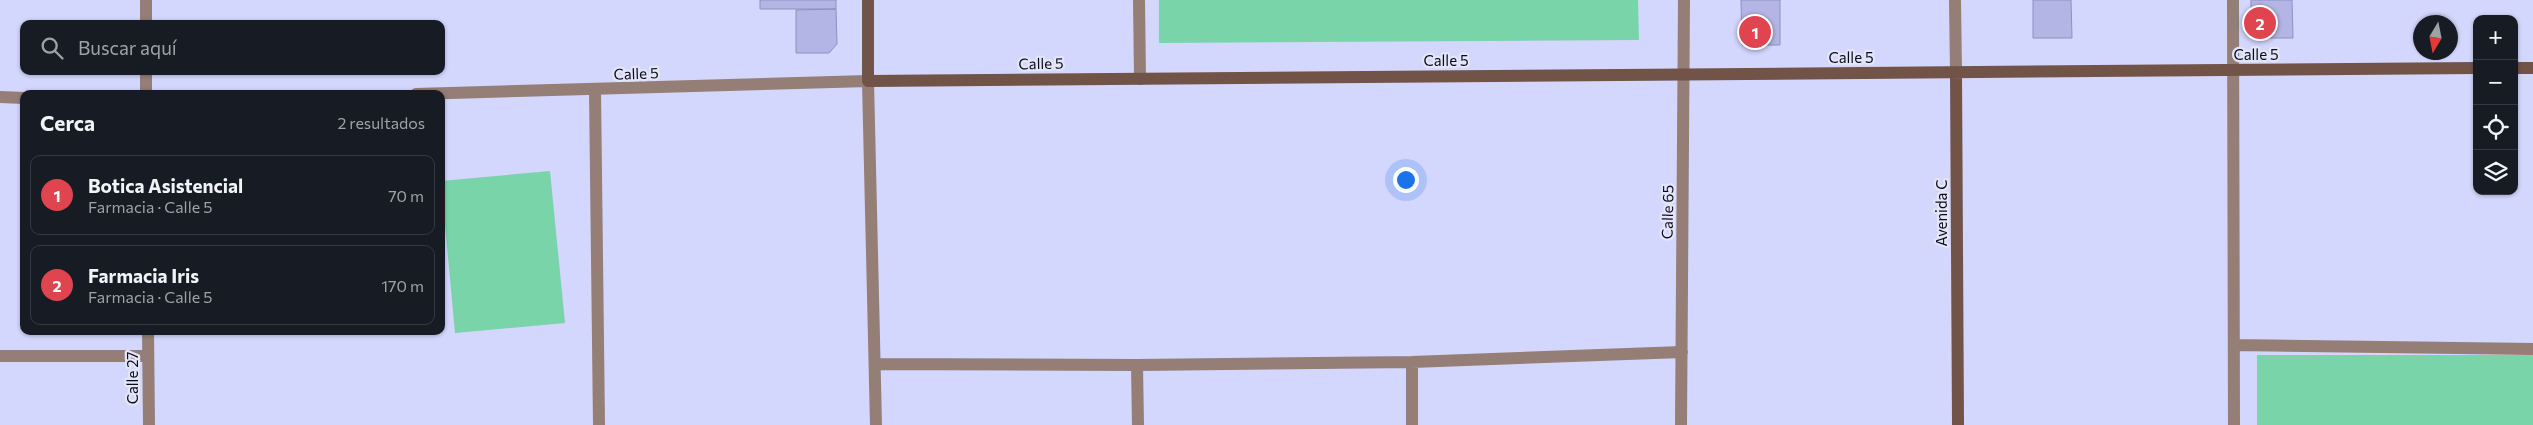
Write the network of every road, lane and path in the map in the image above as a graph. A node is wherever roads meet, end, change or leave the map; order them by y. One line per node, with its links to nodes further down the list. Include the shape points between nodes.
1 (146, 0): 7 (street)
2 (868, 0): 16 (street)
3 (1139, 0): 15 (street)
4 (1684, 0): 14 (street, Calle 65)
5 (1955, 0): 12 (street, Avenida C)
6 (2233, 0): 11 (street)
7 (146, 20)
8 (2473, 68): 11 (street, Calle 5)
9 (2518, 68): 10 (street)
10 (2533, 68)
11 (2233, 70): 12 (street, Calle 5); 23 (street)
12 (1956, 72): 14 (street, Calle 5); 37 (street, Avenida C)
13 (146, 75): 17 (street)
14 (1685, 75): 15 (street, Calle 5); 25 (street, Calle 65)
15 (1140, 79): 16 (street, Calle 5)
16 (868, 81): 18 (street, Calle 5); 29 (street)
17 (146, 90)
18 (595, 90): 19 (street, Calle 5); 32 (street)
19 (445, 93)
20 (0, 98): 21 (street)
21 (20, 98)
22 (148, 335): 27 (street, Calle 27)
23 (2234, 345): 24 (street); 38 (street)
24 (2533, 349)
25 (1682, 352): 28 (street); 36 (street, Calle 65)
26 (0, 356): 27 (street)
27 (148, 356): 31 (street, Calle 27)
28 (1412, 362): 30 (street); 35 (street)
29 (876, 364): 30 (street); 33 (street)
30 (1137, 365): 34 (street)
31 (149, 425)
32 (599, 425)
33 (876, 425)
34 (1138, 425)
35 (1412, 425)
36 (1681, 425)
37 (1958, 425)
38 (2234, 425)

